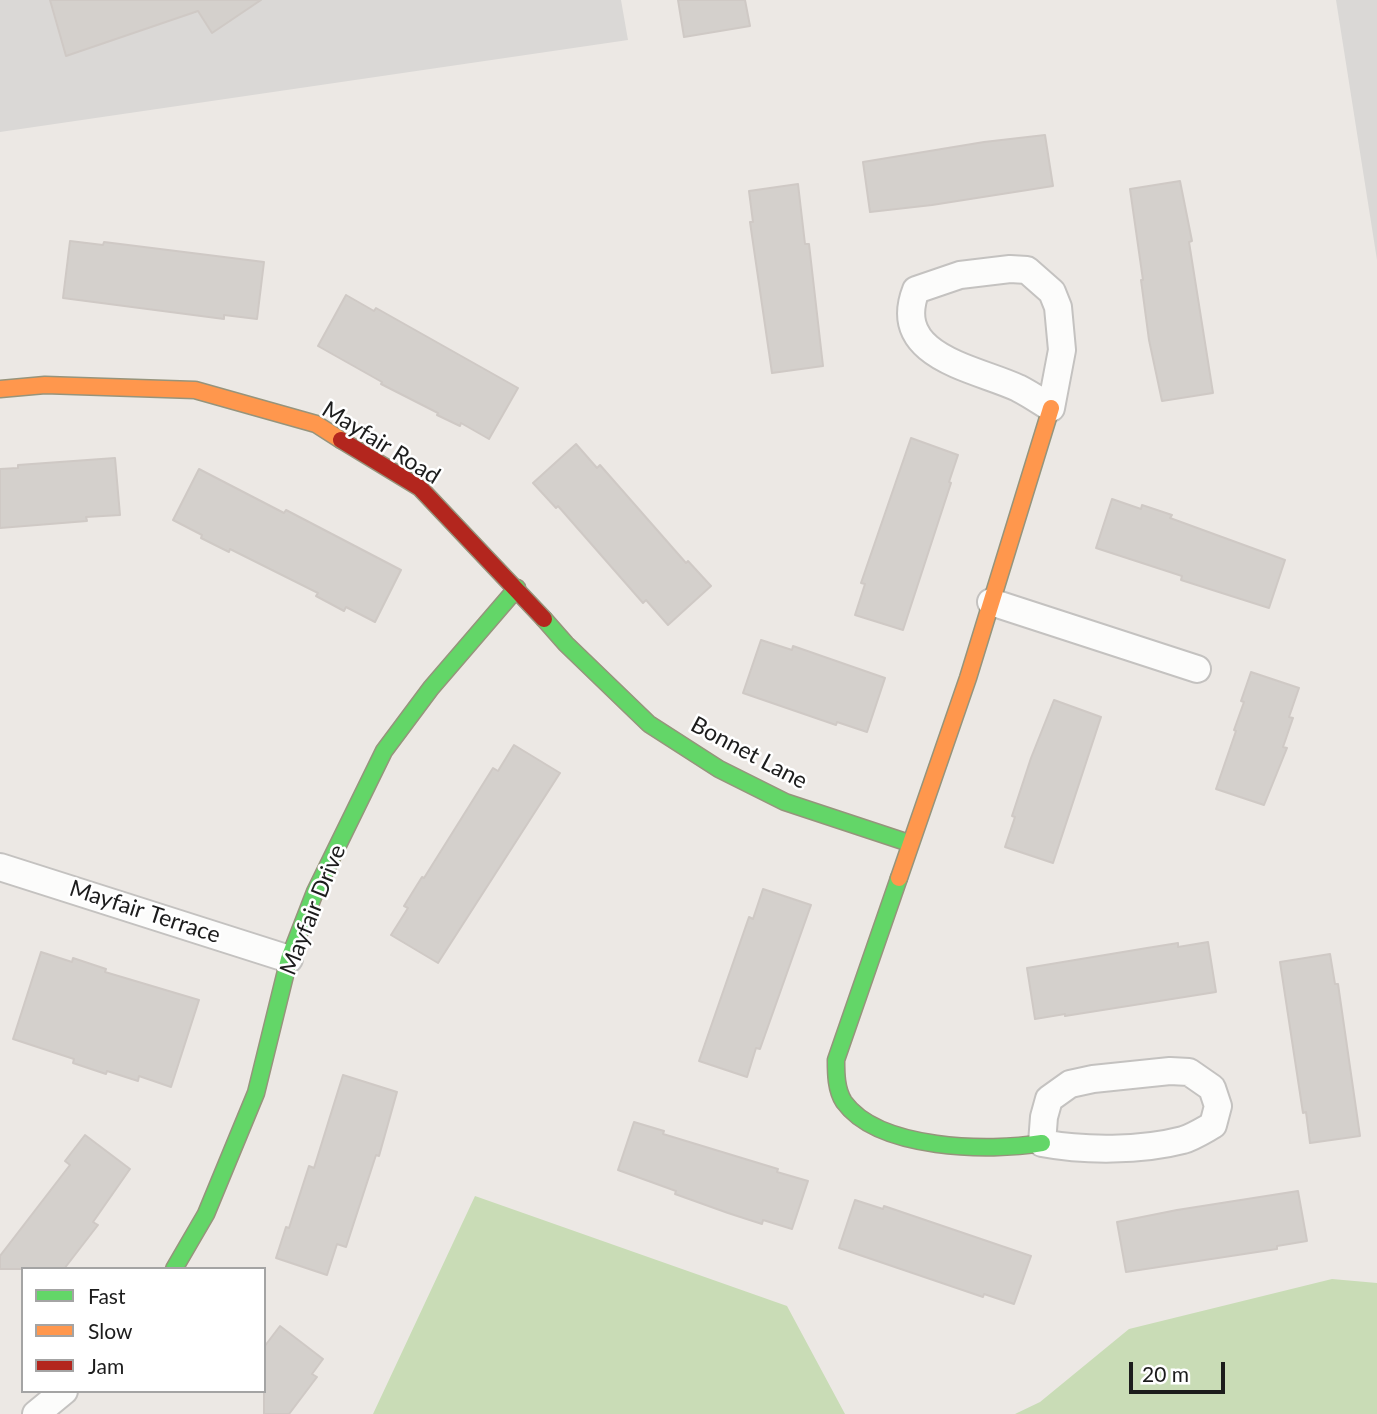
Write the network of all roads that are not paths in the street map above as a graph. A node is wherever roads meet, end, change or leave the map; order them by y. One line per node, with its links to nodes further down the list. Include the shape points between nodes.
1 (0, 389): 3 (street, Mayfair Road, via 45,385 195,390 316,424 420,488)
2 (1051, 408): 2 (street, via 1062,330 1058,307 1044,284 1027,270 1010,269 960,275 916,290 910,306 911,326 925,345 943,358 1018,388); 4 (street)
3 (517, 588): 6 (street, Mayfair Road, via 566,644); 9 (street, Mayfair Drive, via 384,751 315,892)
4 (991, 602): 5 (street); 7 (street)
5 (1197, 669)
6 (649, 724): 7 (street, Bonnet Lane, via 719,769 785,802)
7 (909, 843): 10 (street, via 835,1060 836,1082 844,1103 865,1121 899,1135 958,1148 990,1150)
8 (0, 867): 9 (street, Mayfair Terrace)
9 (289, 959): 11 (street, Mayfair Drive, via 256,1093 206,1214)
10 (1042, 1143): 10 (street, via 1049,1099 1070,1084 1093,1079 1189,1072 1212,1088 1218,1106 1213,1125 1185,1139 1103,1149)
11 (175, 1267)
12 (62, 1393): 13 (street)
13 (36, 1414)

